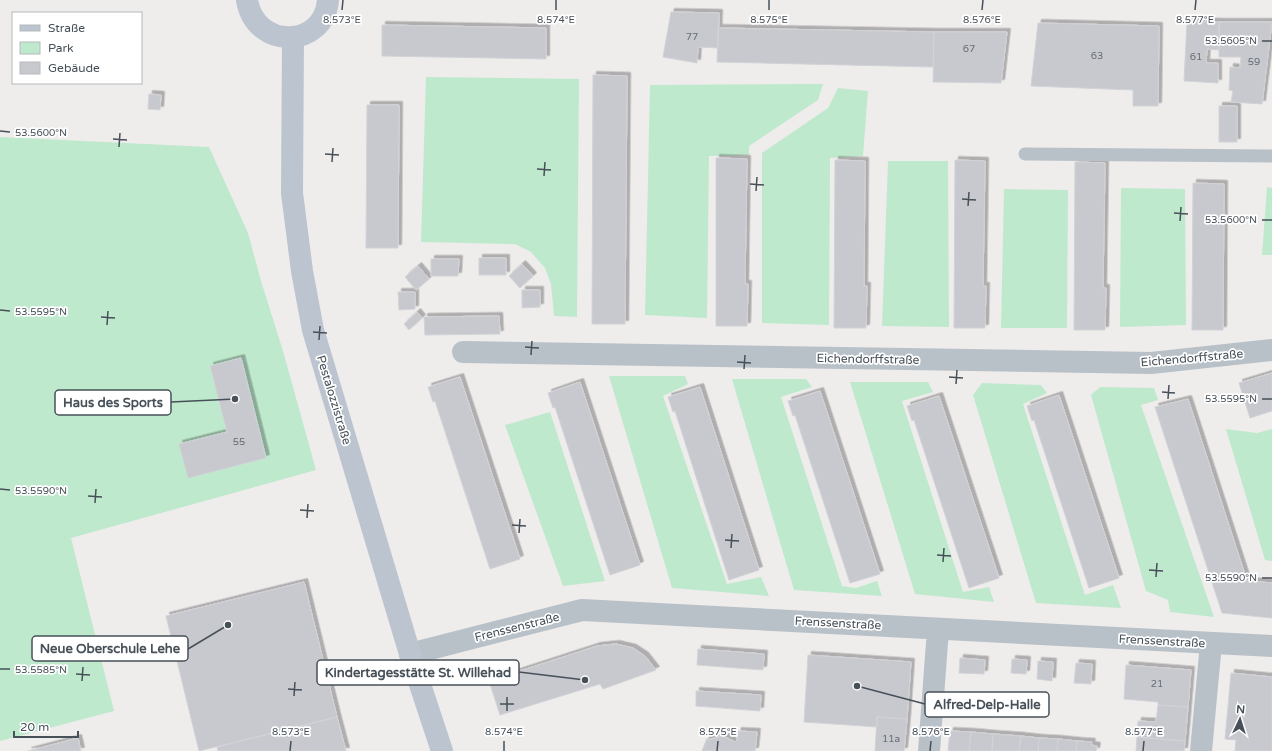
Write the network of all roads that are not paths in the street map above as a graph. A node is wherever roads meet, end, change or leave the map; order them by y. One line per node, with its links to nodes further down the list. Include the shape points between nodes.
1 (247, 0): 3 (street, via 253,19 262,29 273,35)
2 (328, 0): 3 (street, via 324,15 316,26)
3 (293, 37): 11 (street, Pestalozzistraße, via 292,193 313,330)
4 (1025, 154): 5 (lane)
5 (1272, 156)
6 (1272, 350): 7 (street, Eichendorffstraße, via 1151,363)
7 (463, 352)
8 (938, 629): 9 (street, Frenssenstraße); 11 (street, Frenssenstraße, via 582,610); 13 (street)
9 (1211, 643): 10 (street, Frenssenstraße); 14 (street)
10 (1272, 646)
11 (410, 654): 12 (street, Pestalozzistraße)
12 (442, 751)
13 (929, 751)
14 (1201, 751)

